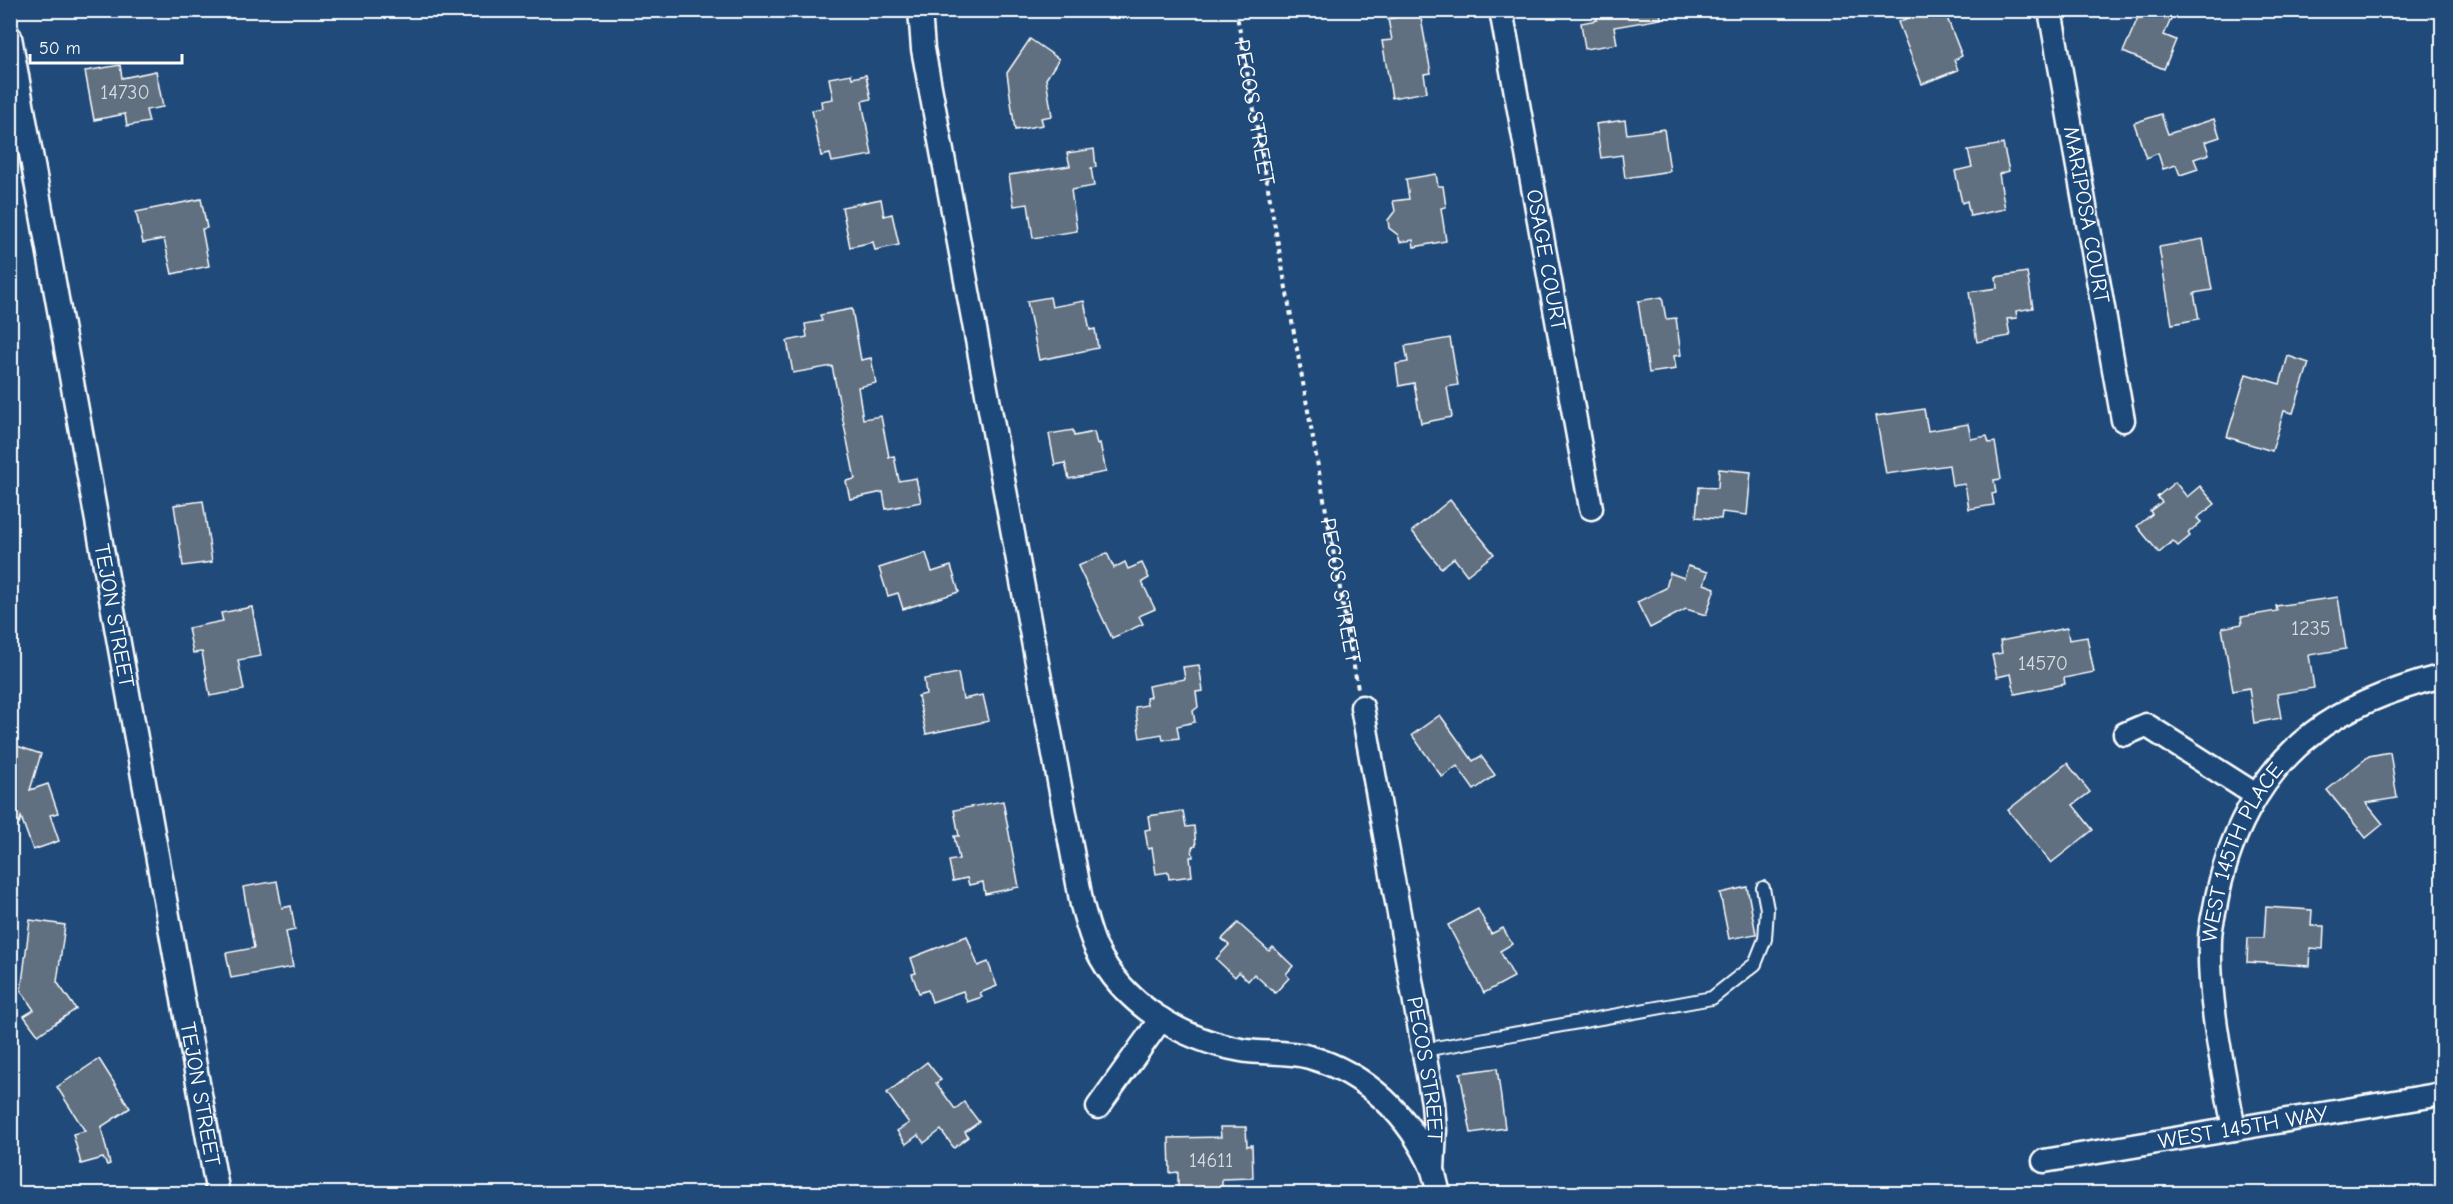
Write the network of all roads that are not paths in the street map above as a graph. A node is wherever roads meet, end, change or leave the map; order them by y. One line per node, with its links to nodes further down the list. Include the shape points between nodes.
1 (920, 10): 12 (street, PECOS STREET, via 923,49 1082,905 1096,949 1114,977)
2 (1501, 10): 6 (street, OSAGE COURT)
3 (2050, 10): 5 (street, MARIPOSA COURT)
4 (10, 37): 19 (street, TEJON STREET)
5 (2123, 420)
6 (1591, 508)
7 (2442, 676): 10 (street, WEST 145TH PLACE, via 2384,696 2314,732)
8 (1362, 707): 13 (street, PECOS STREET)
9 (2125, 734): 10 (street, via 2146,725)
10 (2256, 795): 16 (street, WEST 145TH PLACE, via 2238,826 2228,855 2210,938 2216,1021)
11 (1763, 888): 13 (lane, via 1767,909 1765,939 1755,964 1712,998)
12 (1161, 1019): 15 (street); 18 (street, PECOS STREET, via 1206,1042 1243,1050 1297,1054 1341,1070 1366,1084 1394,1108 1417,1138)
13 (1424, 1050): 18 (street, PECOS STREET, via 1433,1103)
14 (2442, 1094): 16 (street, WEST 145TH WAY)
15 (1098, 1107)
16 (2234, 1129): 17 (street, WEST 145TH WAY)
17 (2044, 1161)
18 (1433, 1170): 20 (street, PECOS STREET)
19 (218, 1194)
20 (1439, 1194)

